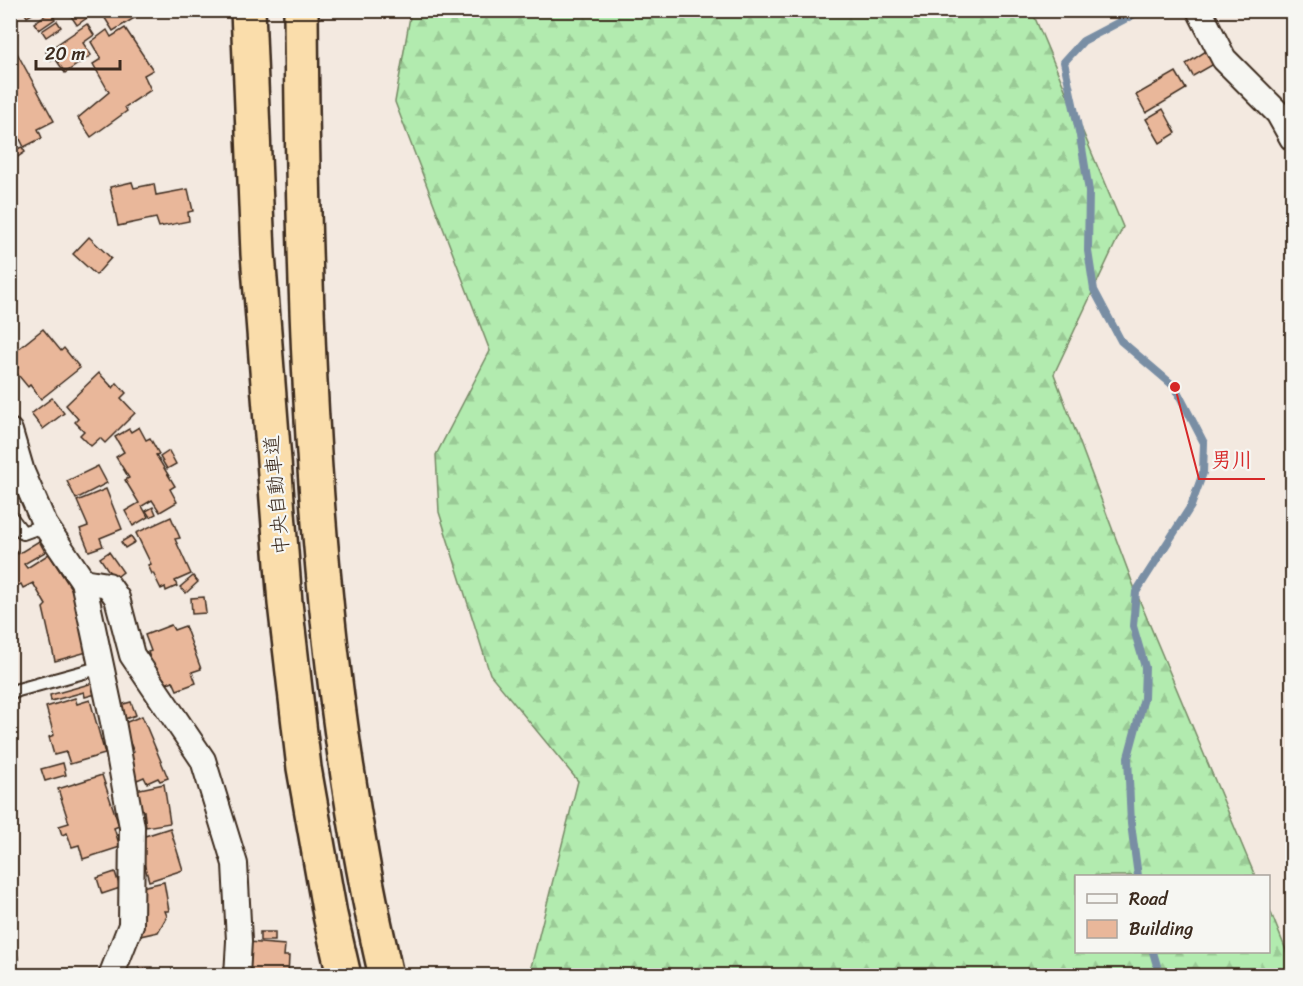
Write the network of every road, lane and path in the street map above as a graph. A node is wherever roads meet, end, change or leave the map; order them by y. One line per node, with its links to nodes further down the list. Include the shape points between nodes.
1 (248, 10): 13 (highway, 中央自動車道, via 258,254 285,603 304,768)
2 (1199, 10): 4 (street, via 1224,59 1278,113)
3 (302, 17): 14 (highway, 中央自動車道, via 304,274 327,614 345,763)
4 (1293, 138)
5 (10, 431): 7 (street, via 22,472)
6 (10, 516): 7 (lane, via 23,532)
7 (45, 525): 8 (street)
8 (83, 581): 9 (street); 12 (street, via 108,585 117,598 132,656 202,760 235,864)
9 (102, 667): 10 (lane); 11 (street, via 132,827 131,925)
10 (10, 694)
11 (111, 975)
12 (237, 975)
13 (344, 975)
14 (386, 975)

